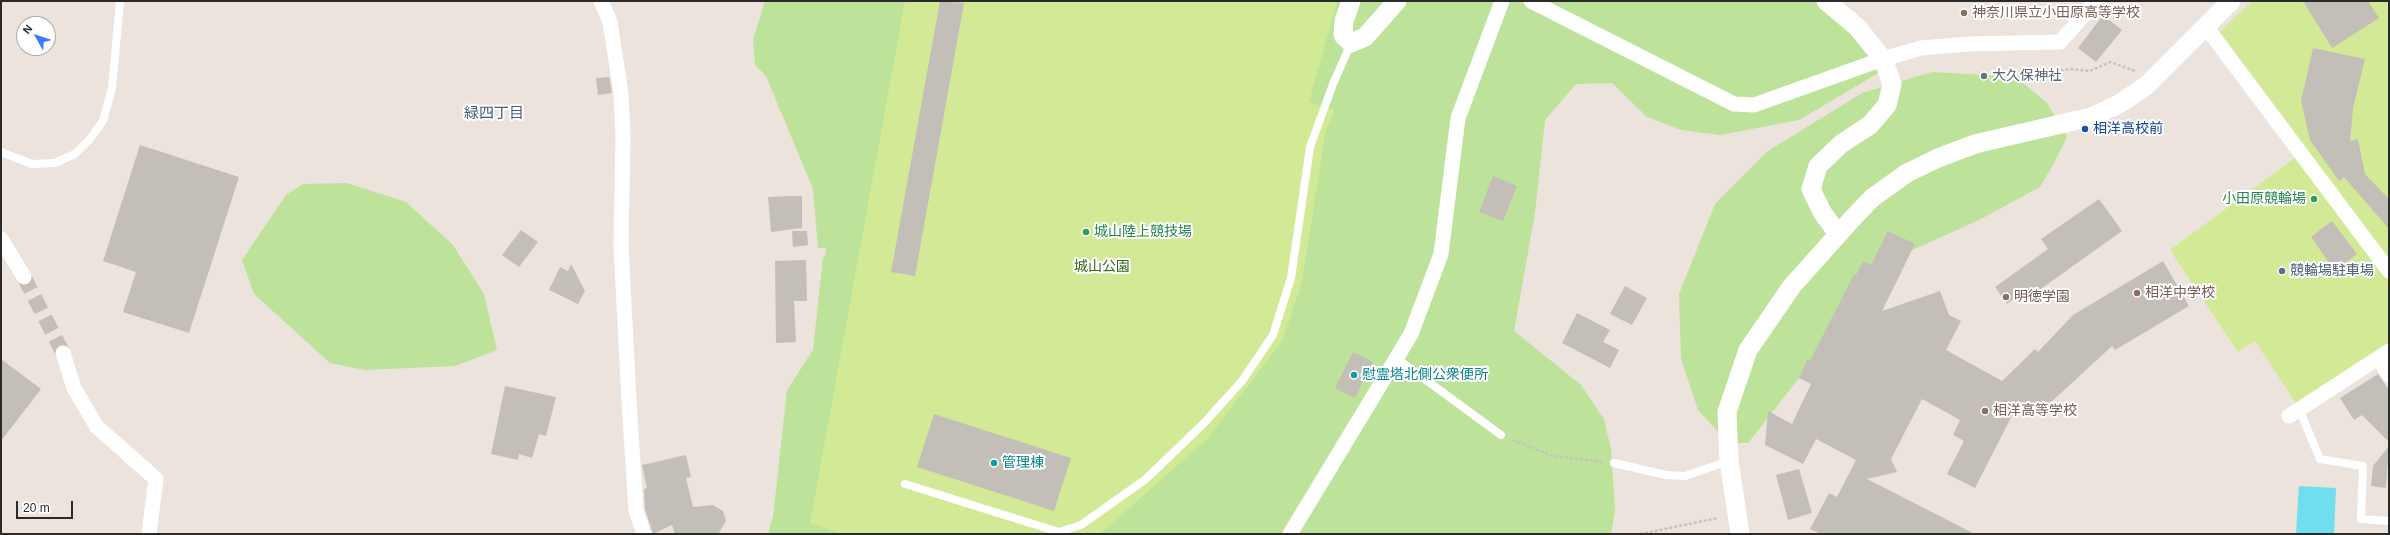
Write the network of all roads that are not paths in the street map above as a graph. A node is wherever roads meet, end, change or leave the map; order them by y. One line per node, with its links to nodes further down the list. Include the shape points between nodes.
1 (120, 1): 13 (lane, via 112,88 103,121 90,139 75,154 55,163 32,164)
2 (601, 1): 29 (street, via 610,22 621,93 621,246 629,400 636,511)
3 (1351, 1): 11 (street, via 1344,21 1343,35)
4 (1397, 1): 11 (street, via 1365,37)
5 (1502, 1): 20 (street, via 1458,118 1441,254 1411,334)
6 (1532, 1): 12 (street, via 1734,104 1754,105)
7 (1826, 1): 12 (street, via 1857,27)
8 (2096, 1): 12 (street, via 2060,42 1921,48)
9 (2231, 1): 10 (street)
10 (2206, 27): 14 (street, via 2146,86 2119,104 2091,117 1975,144 1938,158 1907,173 1872,198); 16 (street)
11 (1351, 43): 26 (lane, via 1332,84 1310,147 1292,271 1273,335 1242,381 1204,423 1146,479 1081,524 1058,532)
12 (1883, 59): 14 (street, via 1892,84 1887,105 1870,125 1841,144 1818,166 1811,189 1822,212)
13 (1, 152)
14 (1838, 234): 24 (street, via 1792,286 1748,350 1727,412)
15 (1, 239): 17 (street)
16 (2389, 271)
17 (24, 277)
18 (63, 353): 28 (street, via 74,388 97,427 156,479)
19 (2383, 354): 21 (street); 22 (street)
20 (1396, 358): 23 (lane); 30 (street)
21 (2389, 375)
22 (2294, 412): 27 (lane, via 2320,459 2363,466 2360,519)
23 (1501, 435)
24 (1729, 460): 25 (lane, via 1685,476 1666,475); 31 (street)
25 (1614, 463)
26 (905, 484)
27 (2389, 521)
28 (149, 534)
29 (644, 534)
30 (1290, 534)
31 (1740, 534)

